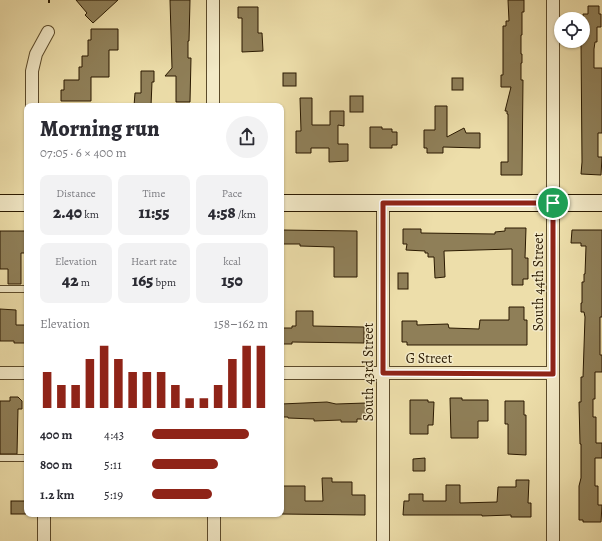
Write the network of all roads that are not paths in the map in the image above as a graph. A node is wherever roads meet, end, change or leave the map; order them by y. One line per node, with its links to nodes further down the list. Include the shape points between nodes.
1 (213, 0): 5 (street)
2 (553, 0): 10 (street, South 44th Street)
3 (48, 32): 4 (street, via 36,54 32,71)
4 (32, 103)
5 (213, 103)
6 (284, 202): 9 (main road)
7 (0, 203): 8 (main road)
8 (24, 203)
9 (383, 203): 10 (main road); 17 (street, South 43rd Street)
10 (553, 203): 11 (main road); 18 (street, South 44th Street)
11 (602, 203)
12 (0, 289): 13 (lane)
13 (24, 289)
14 (0, 373): 15 (street)
15 (24, 373)
16 (284, 373): 17 (street, G Street)
17 (383, 373): 18 (street, G Street); 25 (street, South 43rd Street)
18 (553, 374): 26 (street, South 44th Street)
19 (0, 458): 20 (lane)
20 (24, 458)
21 (44, 517): 23 (street)
22 (214, 517): 24 (street)
23 (44, 541)
24 (214, 541)
25 (383, 541)
26 (553, 541)

